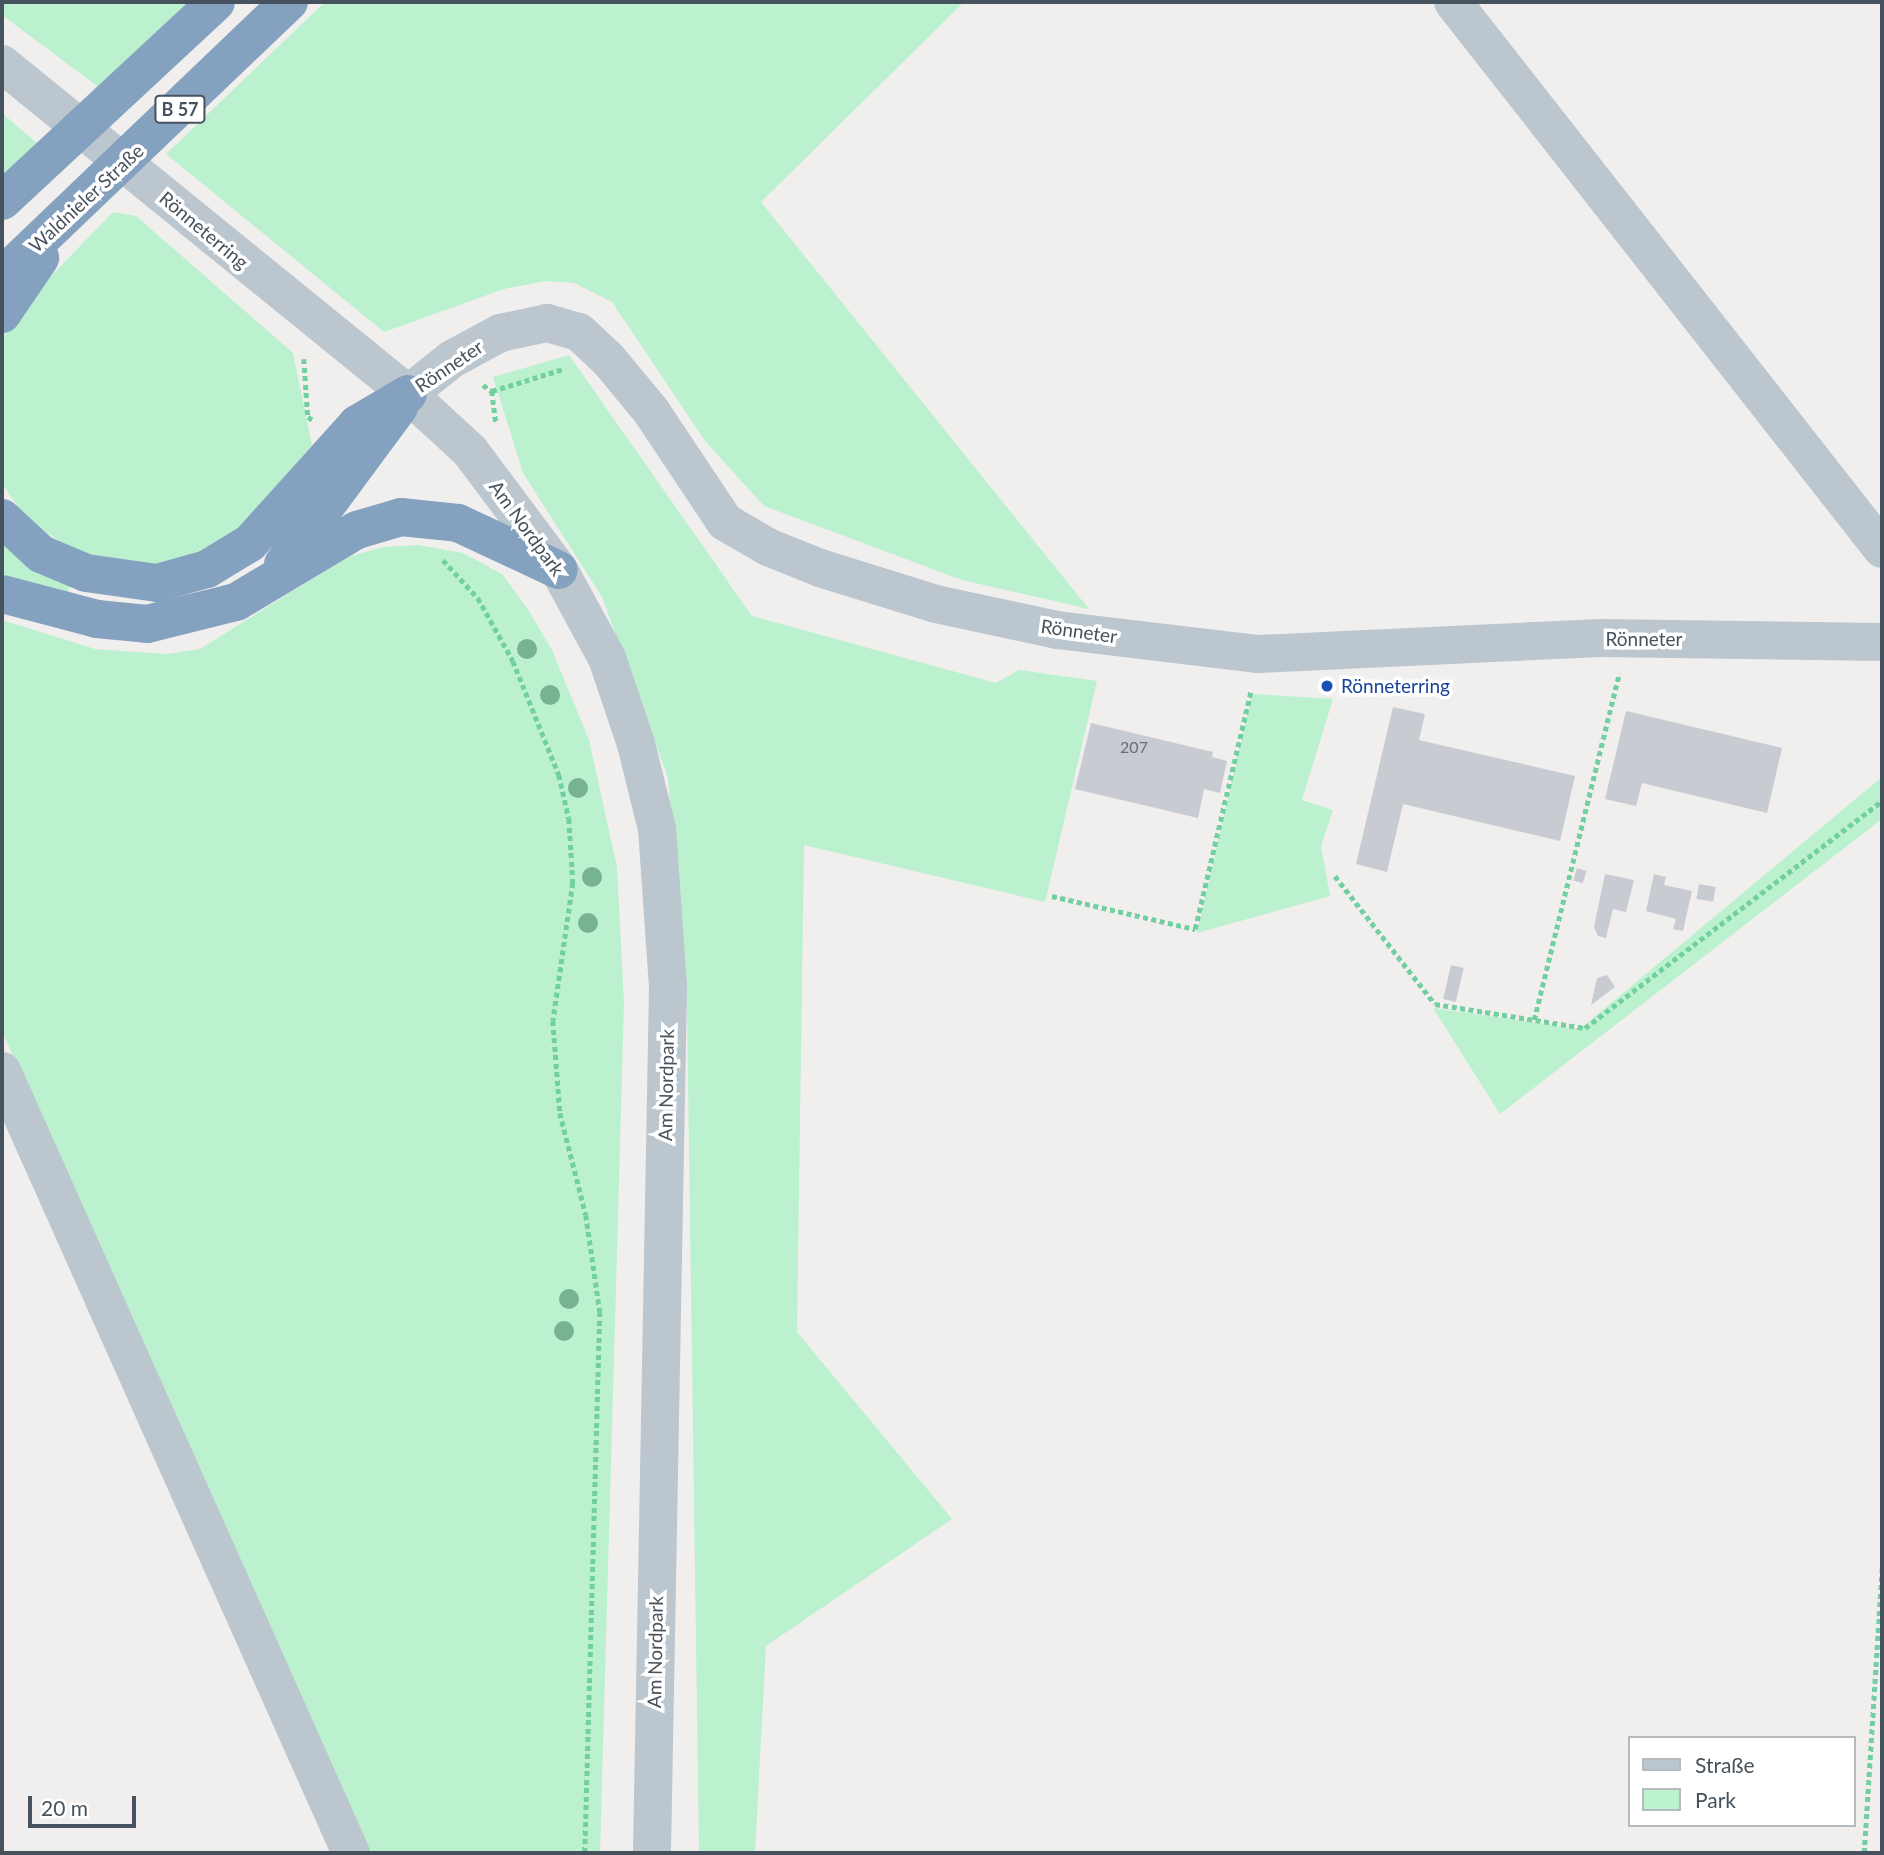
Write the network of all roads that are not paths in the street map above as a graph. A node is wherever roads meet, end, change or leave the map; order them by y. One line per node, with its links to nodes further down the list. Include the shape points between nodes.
1 (216, 2): 5 (highway, B 57)
2 (289, 2): 6 (highway, Waldnieler Straße / B 57)
3 (1454, 2): 11 (street)
4 (2, 64): 9 (street, Rönneterring)
5 (2, 201)
6 (70, 215): 7 (highway, Waldnieler Straße / B 57); 8 (highway)
7 (2, 276)
8 (2, 314)
9 (408, 394): 10 (highway, via 342,437 250,543 207,569 156,583 86,573 41,554); 12 (street, Am Nordpark, via 470,451); 13 (highway); 15 (street, Rönneter, via 452,359 500,333 547,323 579,332 651,411 725,522 768,547 820,568 936,604 1057,630 1259,654 1627,638)
10 (2, 518)
11 (1882, 549)
12 (559, 569): 13 (highway, via 458,523 401,517 357,530); 18 (street, Am Nordpark, via 607,658 636,744 657,829 668,987)
13 (271, 579): 14 (highway, via 236,602 148,624 97,619)
14 (2, 594)
15 (1882, 642)
16 (2, 1071): 17 (street)
17 (351, 1853)
18 (652, 1853)

